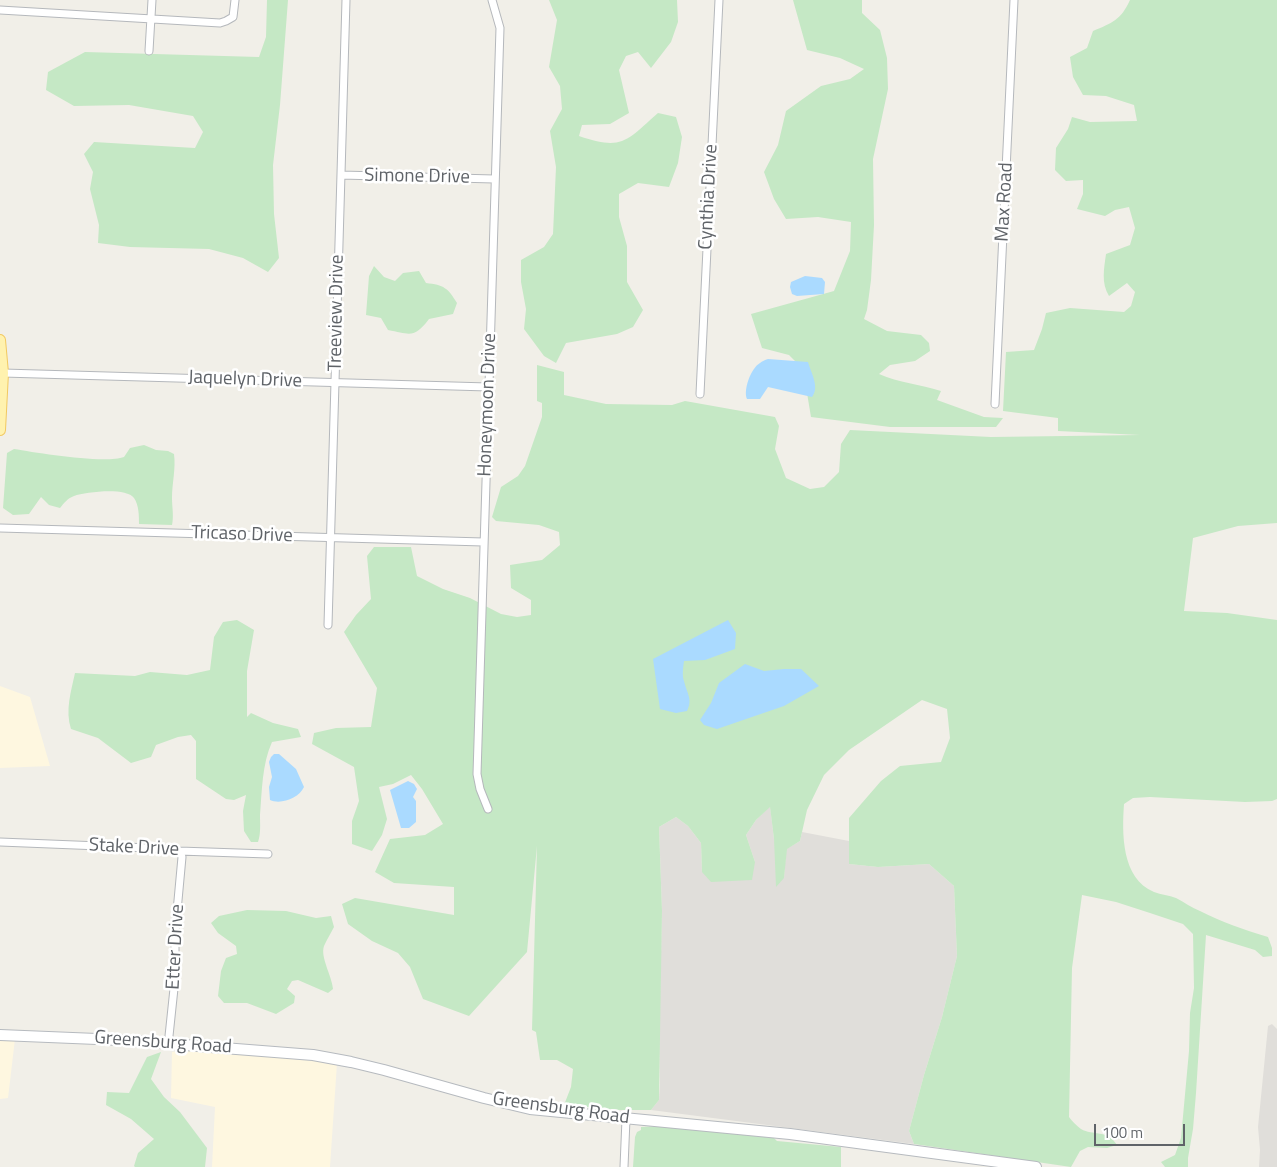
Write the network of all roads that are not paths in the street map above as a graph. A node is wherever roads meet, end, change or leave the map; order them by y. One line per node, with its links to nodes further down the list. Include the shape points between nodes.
1 (152, 0): 8 (street)
2 (235, 0): 8 (street, via 233,17 226,22)
3 (346, 0): 10 (street, Treeview Drive)
4 (492, 0): 11 (street, Honeymoon Drive, via 500,28)
5 (719, 0): 16 (street, Cynthia Drive)
6 (1014, 0): 17 (street, Max Road)
7 (0, 10): 8 (street)
8 (151, 19): 9 (street)
9 (150, 51)
10 (341, 176): 11 (street, Simone Drive); 14 (street, Treeview Drive)
11 (494, 179): 15 (street, Honeymoon Drive)
12 (0, 340): 13 (main road)
13 (3, 373): 14 (street, Jaquelyn Drive); 18 (main road)
14 (335, 383): 15 (street, Jaquelyn Drive); 20 (street, Treeview Drive)
15 (488, 387): 21 (street, Honeymoon Drive)
16 (700, 394)
17 (995, 404)
18 (0, 430)
19 (0, 528): 20 (street, Tricaso Drive)
20 (330, 538): 21 (street, Tricaso Drive); 22 (street, Treeview Drive)
21 (483, 542): 23 (street, Honeymoon Drive, via 477,774)
22 (328, 625)
23 (488, 809)
24 (0, 842): 25 (street, Stake Drive)
25 (179, 851): 26 (street, Stake Drive); 28 (street, Etter Drive, via 182,857)
26 (268, 854)
27 (0, 1035): 28 (main road, Greensburg Road)
28 (170, 1044): 29 (main road, Greensburg Road, via 334,1058 518,1106)
29 (626, 1119): 30 (street); 31 (main road, Greensburg Road, via 790,1134)
30 (624, 1167)
31 (1036, 1167)

